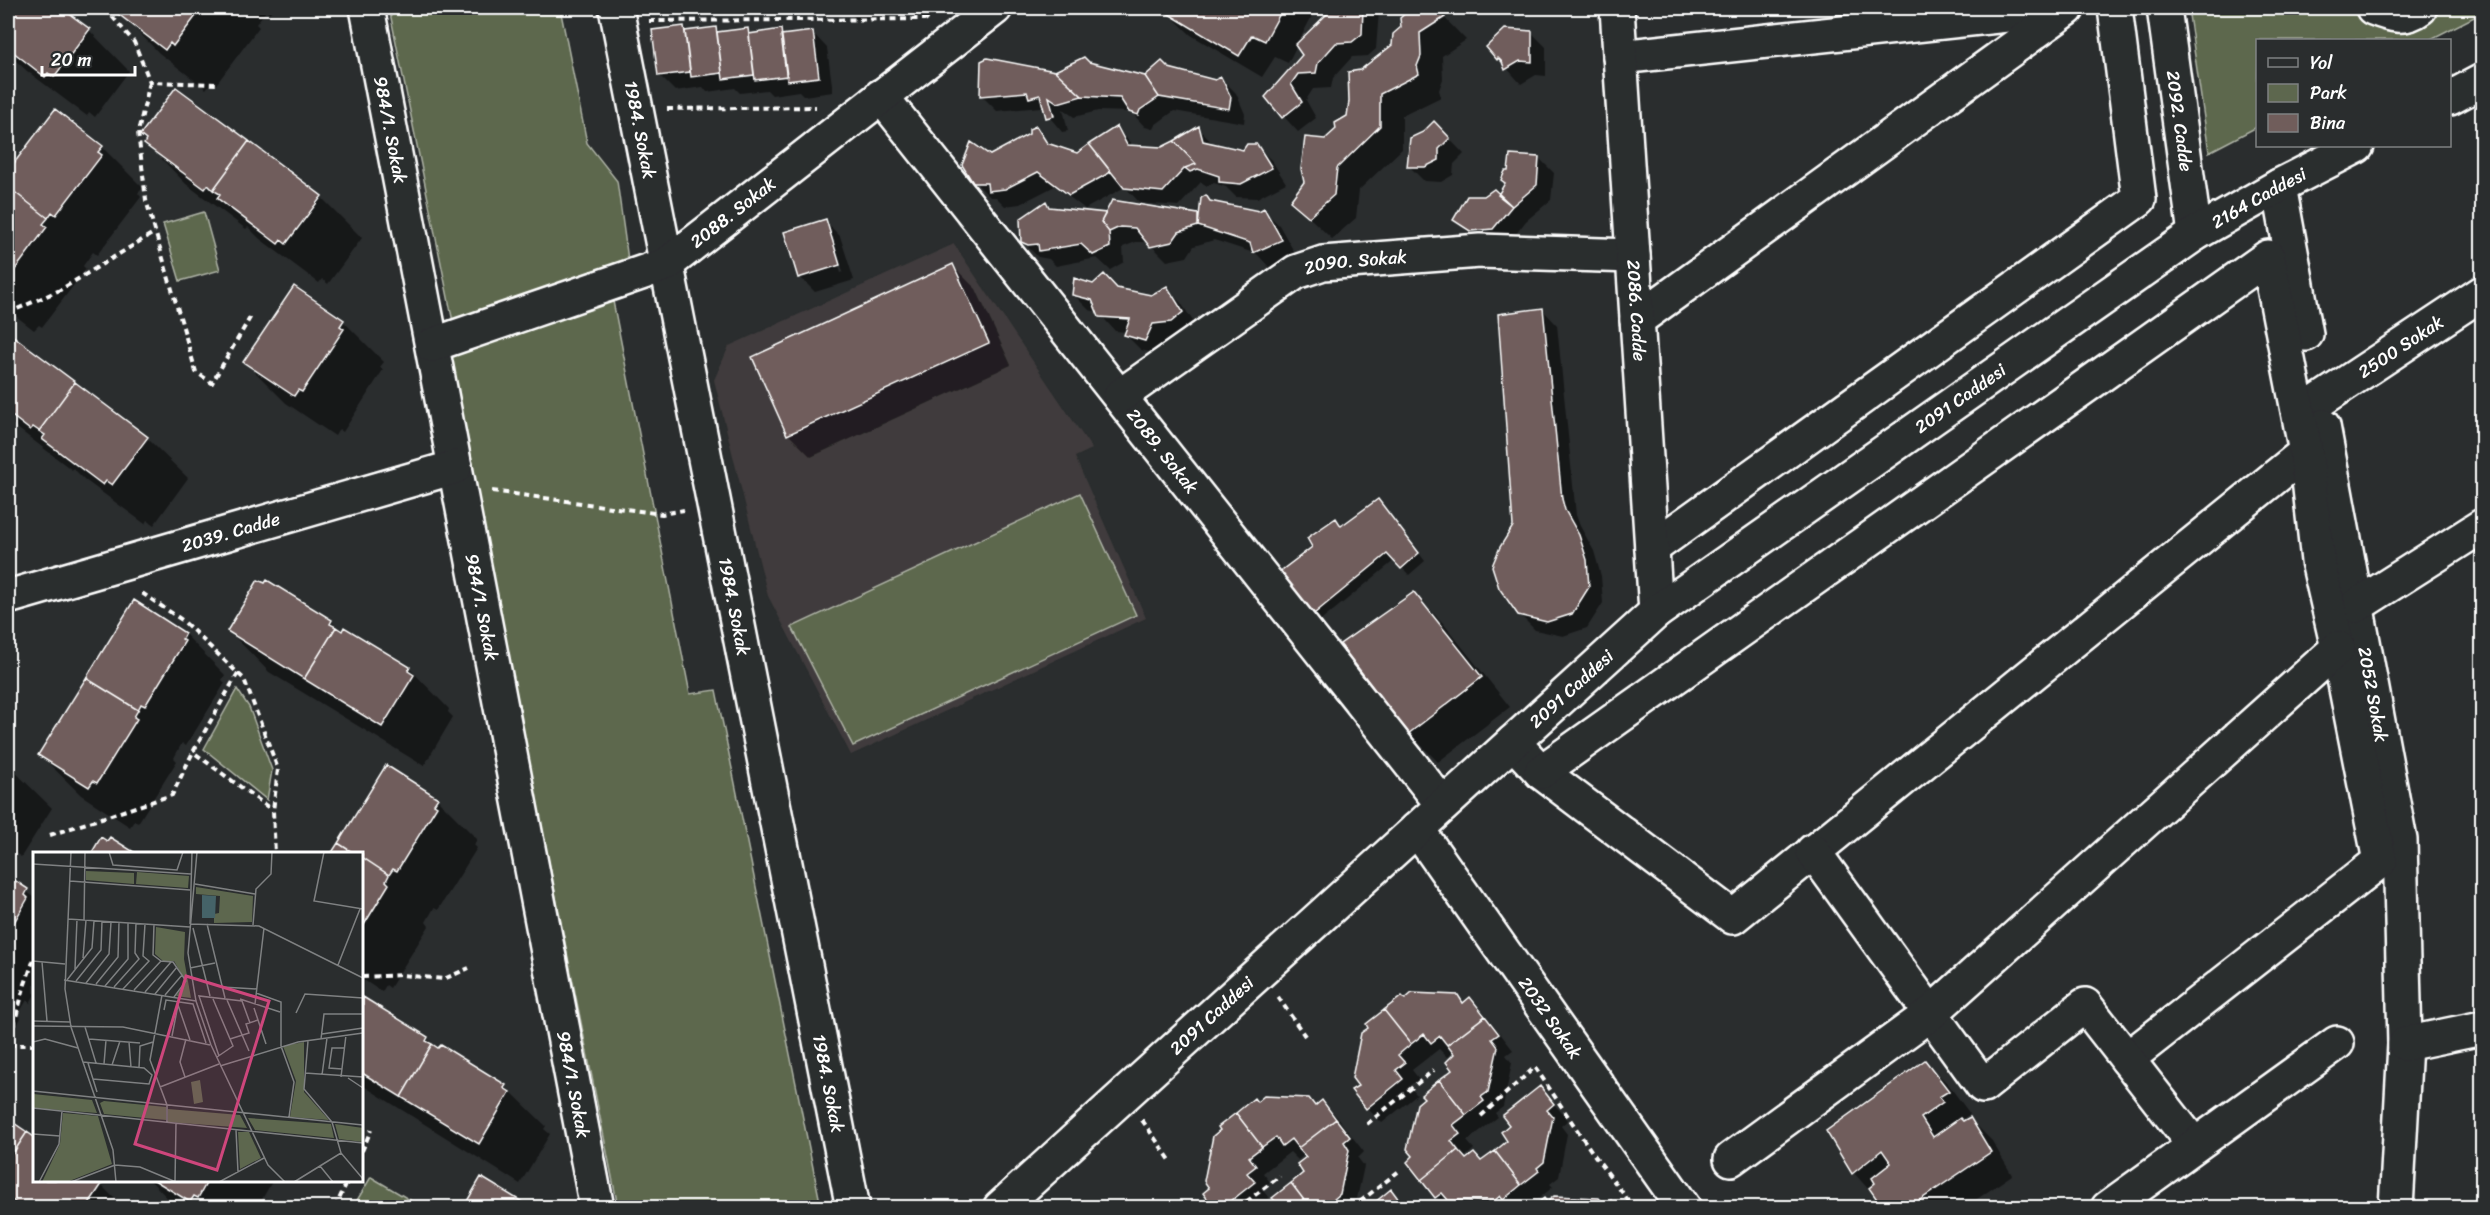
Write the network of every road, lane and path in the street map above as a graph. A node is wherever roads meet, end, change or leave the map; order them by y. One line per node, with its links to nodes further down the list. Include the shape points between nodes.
1 (114, 8): 16 (path, via 110,14 134,42)
2 (367, 8): 32 (street, 984/1. Sokak)
3 (927, 8): 12 (path)
4 (994, 8): 18 (street, 2088. Sokak)
5 (1617, 8): 14 (street, 2086. Cadde)
6 (2072, 8): 14 (street); 31 (street)
7 (2115, 8): 39 (street, via 2139,199)
8 (2164, 8): 25 (street, 2092. Cadde)
9 (2373, 8): 10 (street, via 2392,15)
10 (2413, 12)
11 (617, 14): 12 (path); 21 (street, 1984. Sokak)
12 (927, 19): 13 (path)
13 (918, 26)
14 (1620, 57): 26 (street, 2086. Cadde)
15 (2482, 81): 19 (street)
16 (150, 82): 17 (path); 24 (path, via 138,132 146,200)
17 (216, 84)
18 (881, 96): 27 (street, 2088. Sokak); 33 (street, 2089. Sokak)
19 (2451, 97)
20 (819, 107): 21 (path)
21 (637, 109): 27 (street, 1984. Sokak)
22 (2355, 147): 23 (street, 2164 Caddesi)
23 (2279, 186): 25 (street, 2164 Caddesi); 34 (street, 2052 Sokak)
24 (155, 232): 29 (path, via 60,290); 30 (path, via 196,372 212,383)
25 (2195, 234): 43 (street, 2091 Caddesi)
26 (1633, 256): 31 (street, 2086. Cadde); 33 (street, 2090. Sokak, via 1480,251 1309,266)
27 (667, 264): 32 (street, 2088. Sokak); 37 (street, 1984. Sokak)
28 (2482, 293): 34 (street, 2500 Sokak)
29 (8, 313)
30 (251, 316)
31 (1637, 320): 39 (street, 2086. Cadde)
32 (432, 345): 36 (street, 984/1. Sokak)
33 (1120, 396): 49 (street, 2089. Sokak)
34 (2319, 400): 42 (street, 2052 Sokak)
35 (2306, 452): 44 (street, via 2318,561); 48 (street, via 2268,257); 53 (street)
36 (457, 477): 37 (path, via 662,514); 40 (street, 2039. Cadde); 80 (street, 984/1. Sokak)
37 (714, 503): 81 (street, 1984. Sokak)
38 (2482, 526): 42 (street)
39 (1652, 548): 43 (street, 2086. Cadde)
40 (106, 568): 41 (street, 2039. Cadde); 45 (path, via 182,620)
41 (8, 597)
42 (2356, 606): 63 (street, 2052 Sokak, via 2400,840)
43 (1656, 612): 46 (street, 2091 Caddesi)
44 (2338, 648): 59 (street); 66 (street, via 2380,861)
45 (238, 673): 47 (path); 50 (path, via 244,679 278,769)
46 (1513, 742): 48 (street); 49 (street, 2091 Caddesi)
47 (193, 753): 50 (path); 52 (path, via 172,795)
48 (1541, 772): 53 (street, via 1732,917)
49 (1443, 805): 51 (street, 2091 Caddesi)
50 (273, 811): 54 (path)
51 (1417, 829): 57 (street, 2091 Caddesi); 86 (street, 2032 Sokak)
52 (50, 835)
53 (1813, 851): 59 (street)
54 (275, 852)
55 (33, 962): 65 (path)
56 (469, 969): 58 (path, via 444,979)
57 (1260, 972): 61 (path); 68 (street, 2091 Caddesi)
58 (363, 977)
59 (1930, 1014): 66 (street, via 1983,1086 2085,1005); 74 (street)
60 (2482, 1028): 63 (street)
61 (1305, 1036)
62 (2337, 1042): 72 (street)
63 (2405, 1044): 88 (street, 2052 Sokak)
64 (33, 1045): 65 (path)
65 (8, 1046)
66 (2127, 1059): 72 (street)
67 (1434, 1070): 70 (path)
68 (1124, 1095): 75 (path); 82 (street, 2091 Caddesi)
69 (1481, 1116): 85 (path, via 1535,1066)
70 (1366, 1124)
71 (371, 1130): 73 (path)
72 (2194, 1145): 87 (street)
73 (363, 1149)
74 (1731, 1159)
75 (1170, 1160)
76 (1399, 1171): 84 (path)
77 (1280, 1176): 83 (path)
78 (347, 1182): 79 (path)
79 (335, 1208)
80 (597, 1208)
81 (853, 1208)
82 (1000, 1208)
83 (1238, 1208)
84 (1352, 1208)
85 (1634, 1208)
86 (1684, 1208)
87 (2108, 1208)
88 (2396, 1208)

